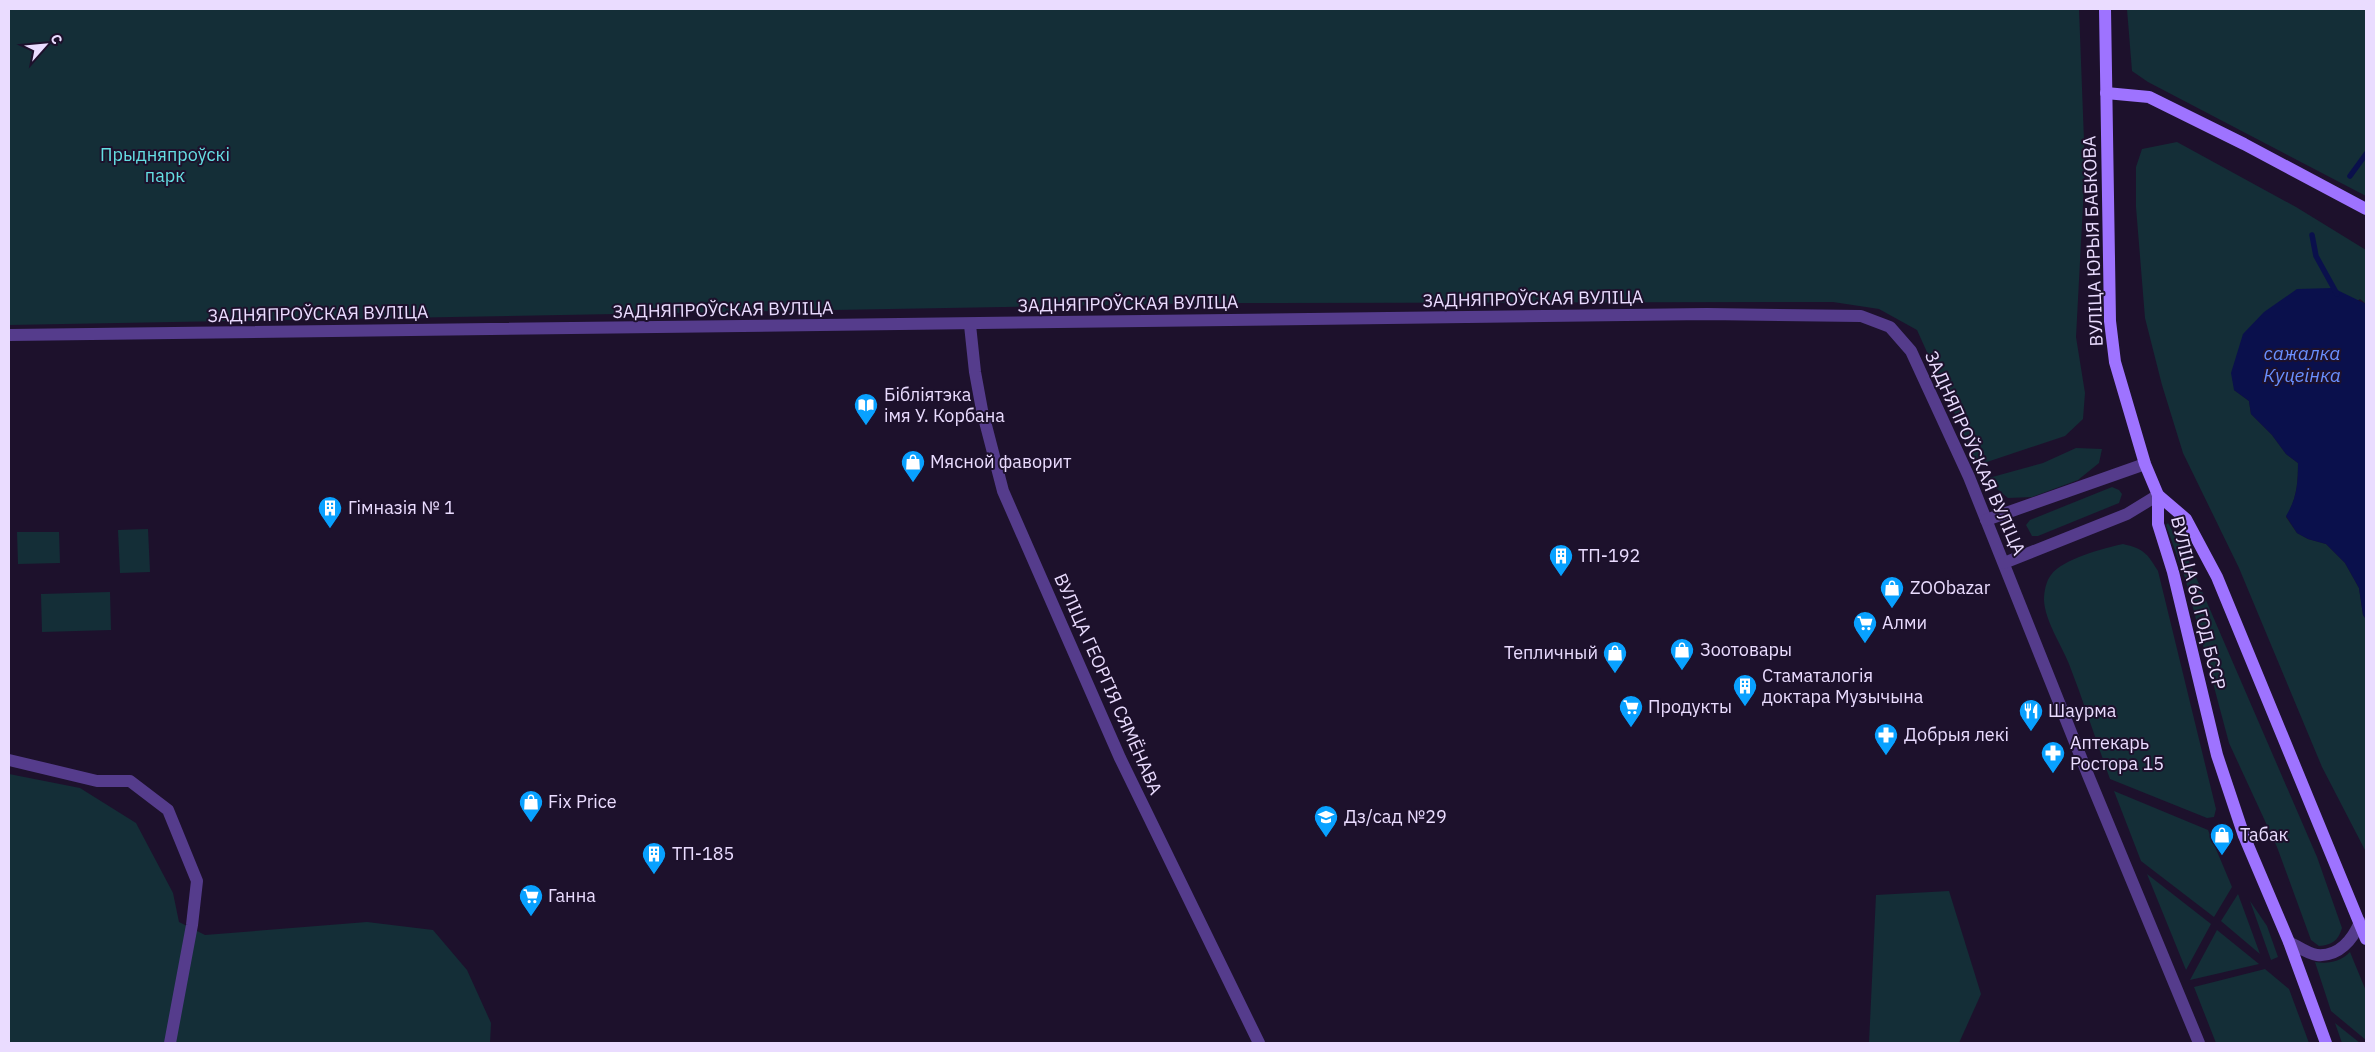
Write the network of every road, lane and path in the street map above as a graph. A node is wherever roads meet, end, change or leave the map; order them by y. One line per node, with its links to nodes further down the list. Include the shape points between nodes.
1 (2105, 9): 2 (main road, ВУЛІЦА ЮРЫЯ БАБКОВА)
2 (2106, 93): 3 (main road, via 2149,97); 6 (main road, ВУЛІЦА ЮРЫЯ БАБКОВА, via 2110,321 2115,362)
3 (2366, 209)
4 (970, 324): 5 (street, ЗАДНЯПРОЎСКАЯ ВУЛІЦА); 8 (street, ЗАДНЯПРОЎСКАЯ ВУЛІЦА, via 1707,314 1861,316 1890,327 1911,351); 15 (street, ВУЛІЦА ГЕОРГІЯ СЯМЁНАВА, via 982,410 1003,491 1120,758)
5 (9, 335)
6 (2145, 464): 7 (main road, ВУЛІЦА ЮРЫЯ БАБКОВА); 8 (street)
7 (2158, 494): 9 (street, via 2127,514); 11 (main road, ВУЛІЦА 60 ГОД БССР, via 2186,519 2217,577); 13 (main road, ВУЛІЦА 60 ГОД БССР, via 2158,524 2173,572 2217,755 2244,836)
8 (1986, 520): 9 (street, ЗАДНЯПРОЎСКАЯ ВУЛІЦА)
9 (2004, 563): 16 (street, ЗАДНЯПРОЎСКАЯ ВУЛІЦА)
10 (9, 760): 14 (street, via 97,781 130,781 168,810 197,881)
11 (2360, 922): 12 (main road, ВУЛІЦА 60 ГОД БССР); 13 (street, via 2353,938 2333,953 2316,955)
12 (2366, 939)
13 (2289, 942): 17 (main road, ВУЛІЦА 60 ГОД БССР)
14 (170, 1043)
15 (1259, 1043)
16 (2199, 1043)
17 (2326, 1043)

